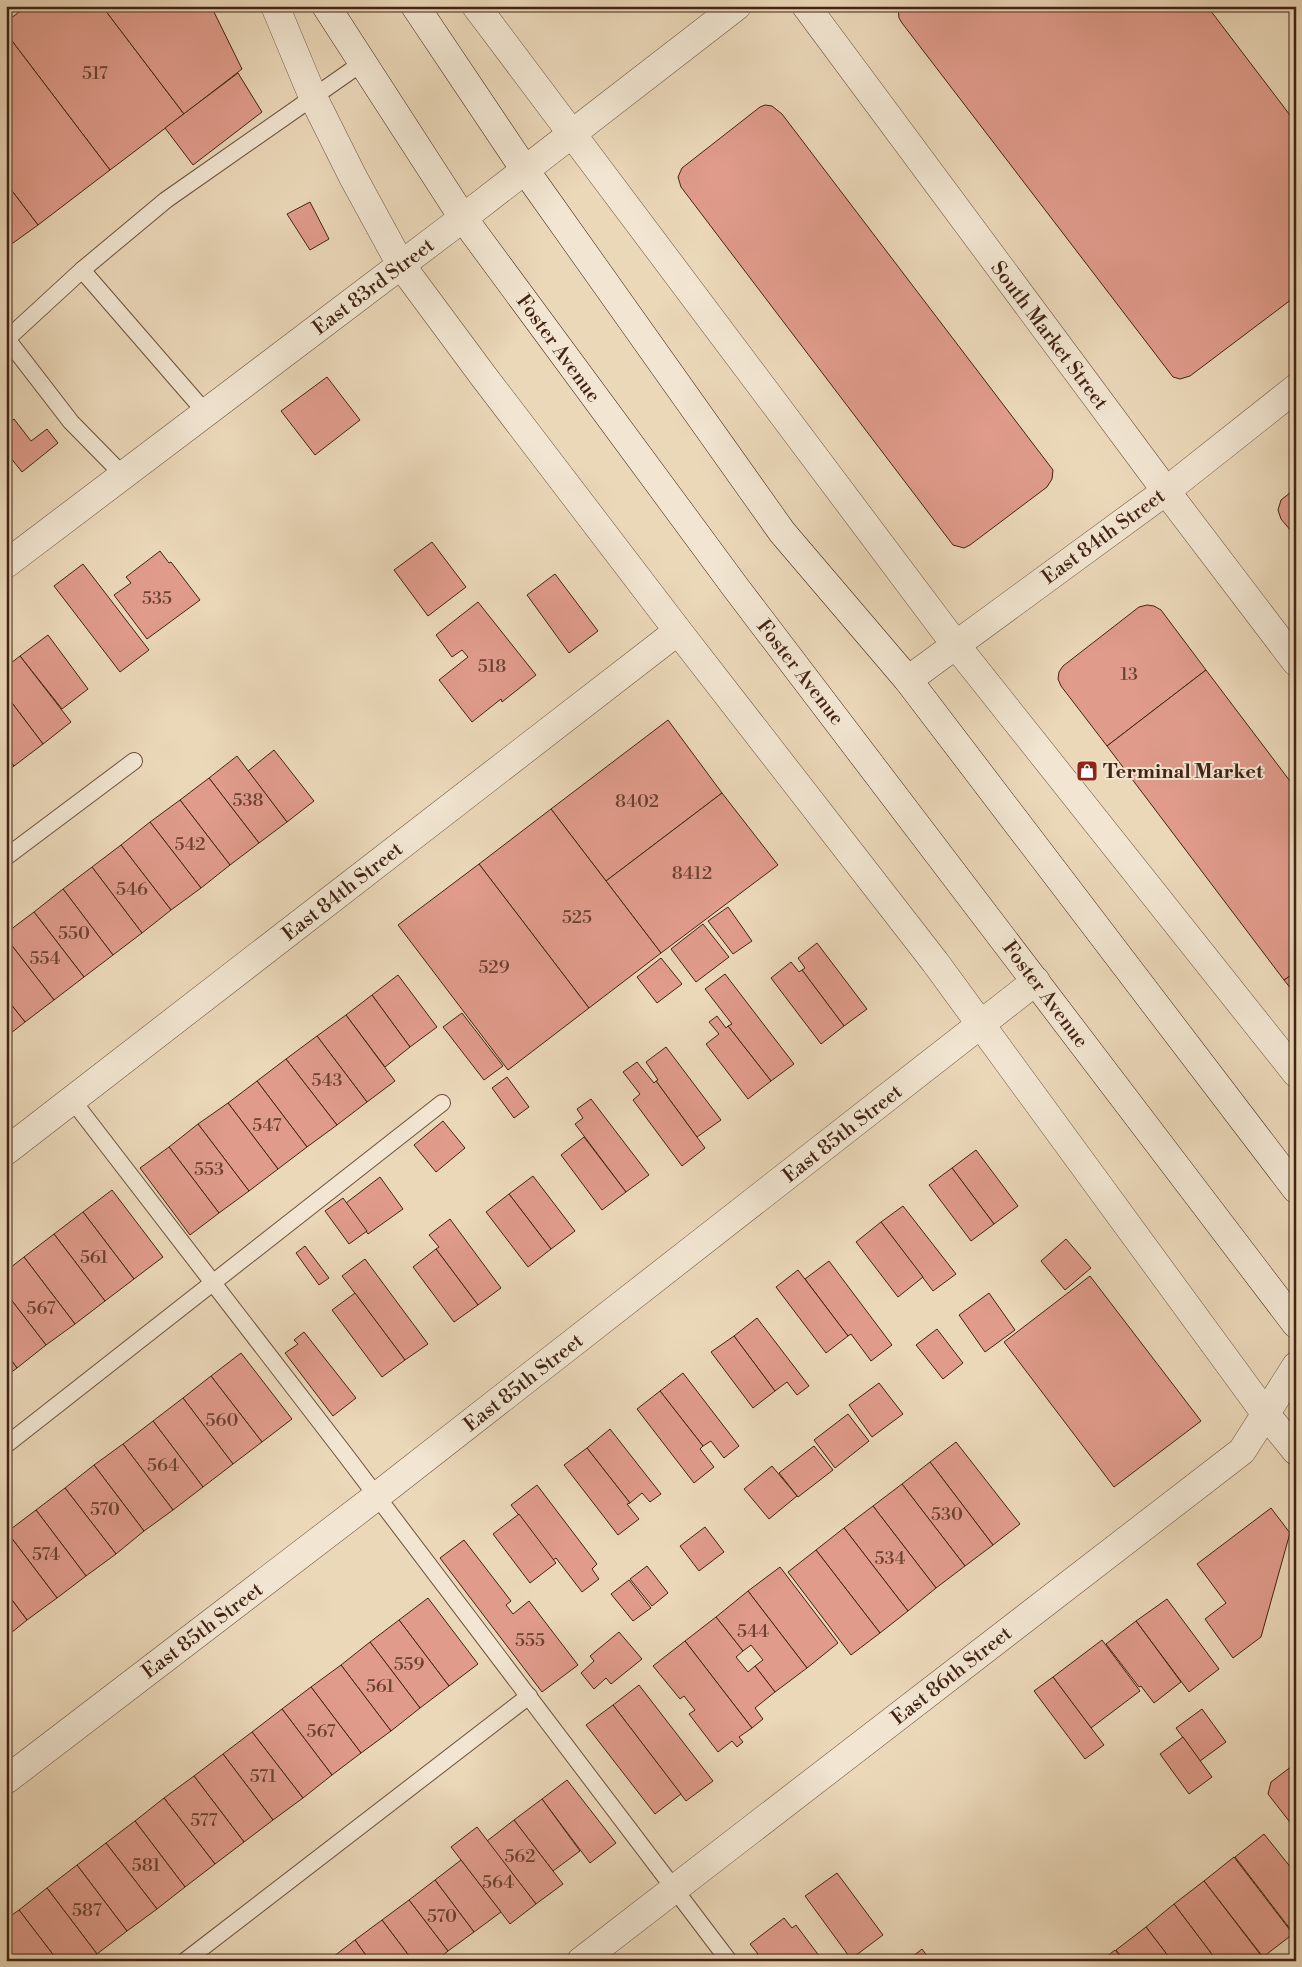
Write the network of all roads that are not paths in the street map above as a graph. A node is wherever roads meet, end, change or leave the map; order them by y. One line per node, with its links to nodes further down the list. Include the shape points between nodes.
1 (275, 6): 8 (street)
2 (326, 6): 7 (street, Foster Avenue)
3 (416, 6): 10 (street)
4 (476, 6): 9 (street)
5 (737, 6): 9 (street, East 83rd Street)
6 (806, 6): 17 (street, South Market Street)
7 (362, 63): 8 (lane); 11 (street, Foster Avenue)
8 (313, 97): 12 (street); 13 (lane, via 166,200)
9 (572, 133): 10 (street, East 83rd Street); 20 (street)
10 (525, 170): 11 (street, East 83rd Street); 22 (street, via 782,532)
11 (463, 218): 12 (street, East 83rd Street); 25 (street, Foster Avenue, via 736,588)
12 (401, 265): 15 (street, East 83rd Street); 19 (street)
13 (82, 270): 15 (lane); 16 (lane, via 7,339 72,422)
14 (1296, 388): 17 (street, East 84th Street)
15 (206, 413): 16 (street, East 83rd Street)
16 (123, 475): 18 (street, East 83rd Street)
17 (1166, 491): 20 (street, East 84th Street); 21 (street, South Market Street)
18 (6, 564)
19 (678, 631): 26 (street, via 935,962); 28 (street, East 84th Street)
20 (955, 644): 22 (street, East 84th Street); 27 (street)
21 (1296, 662)
22 (908, 680): 31 (street)
23 (134, 761): 24 (lane)
24 (6, 857)
25 (1036, 981): 26 (street, East 85th Street); 33 (street, Foster Avenue)
26 (980, 1025): 35 (street); 38 (street, East 85th Street)
27 (1296, 1073)
28 (73, 1100): 30 (street, East 84th Street); 32 (lane)
29 (442, 1102): 32 (lane)
30 (6, 1151)
31 (1295, 1185)
32 (212, 1283): 36 (lane); 38 (lane)
33 (1296, 1324)
34 (1296, 1366): 35 (street, East 86th Street)
35 (1265, 1413): 37 (street); 41 (street, East 86th Street, via 1242,1451)
36 (6, 1445)
37 (1296, 1451)
38 (377, 1496): 39 (lane); 40 (street, East 85th Street)
39 (529, 1696): 41 (lane); 42 (lane)
40 (6, 1780)
41 (674, 1889): 43 (street, East 86th Street); 44 (lane)
42 (185, 1961)
43 (581, 1961)
44 (729, 1961)

